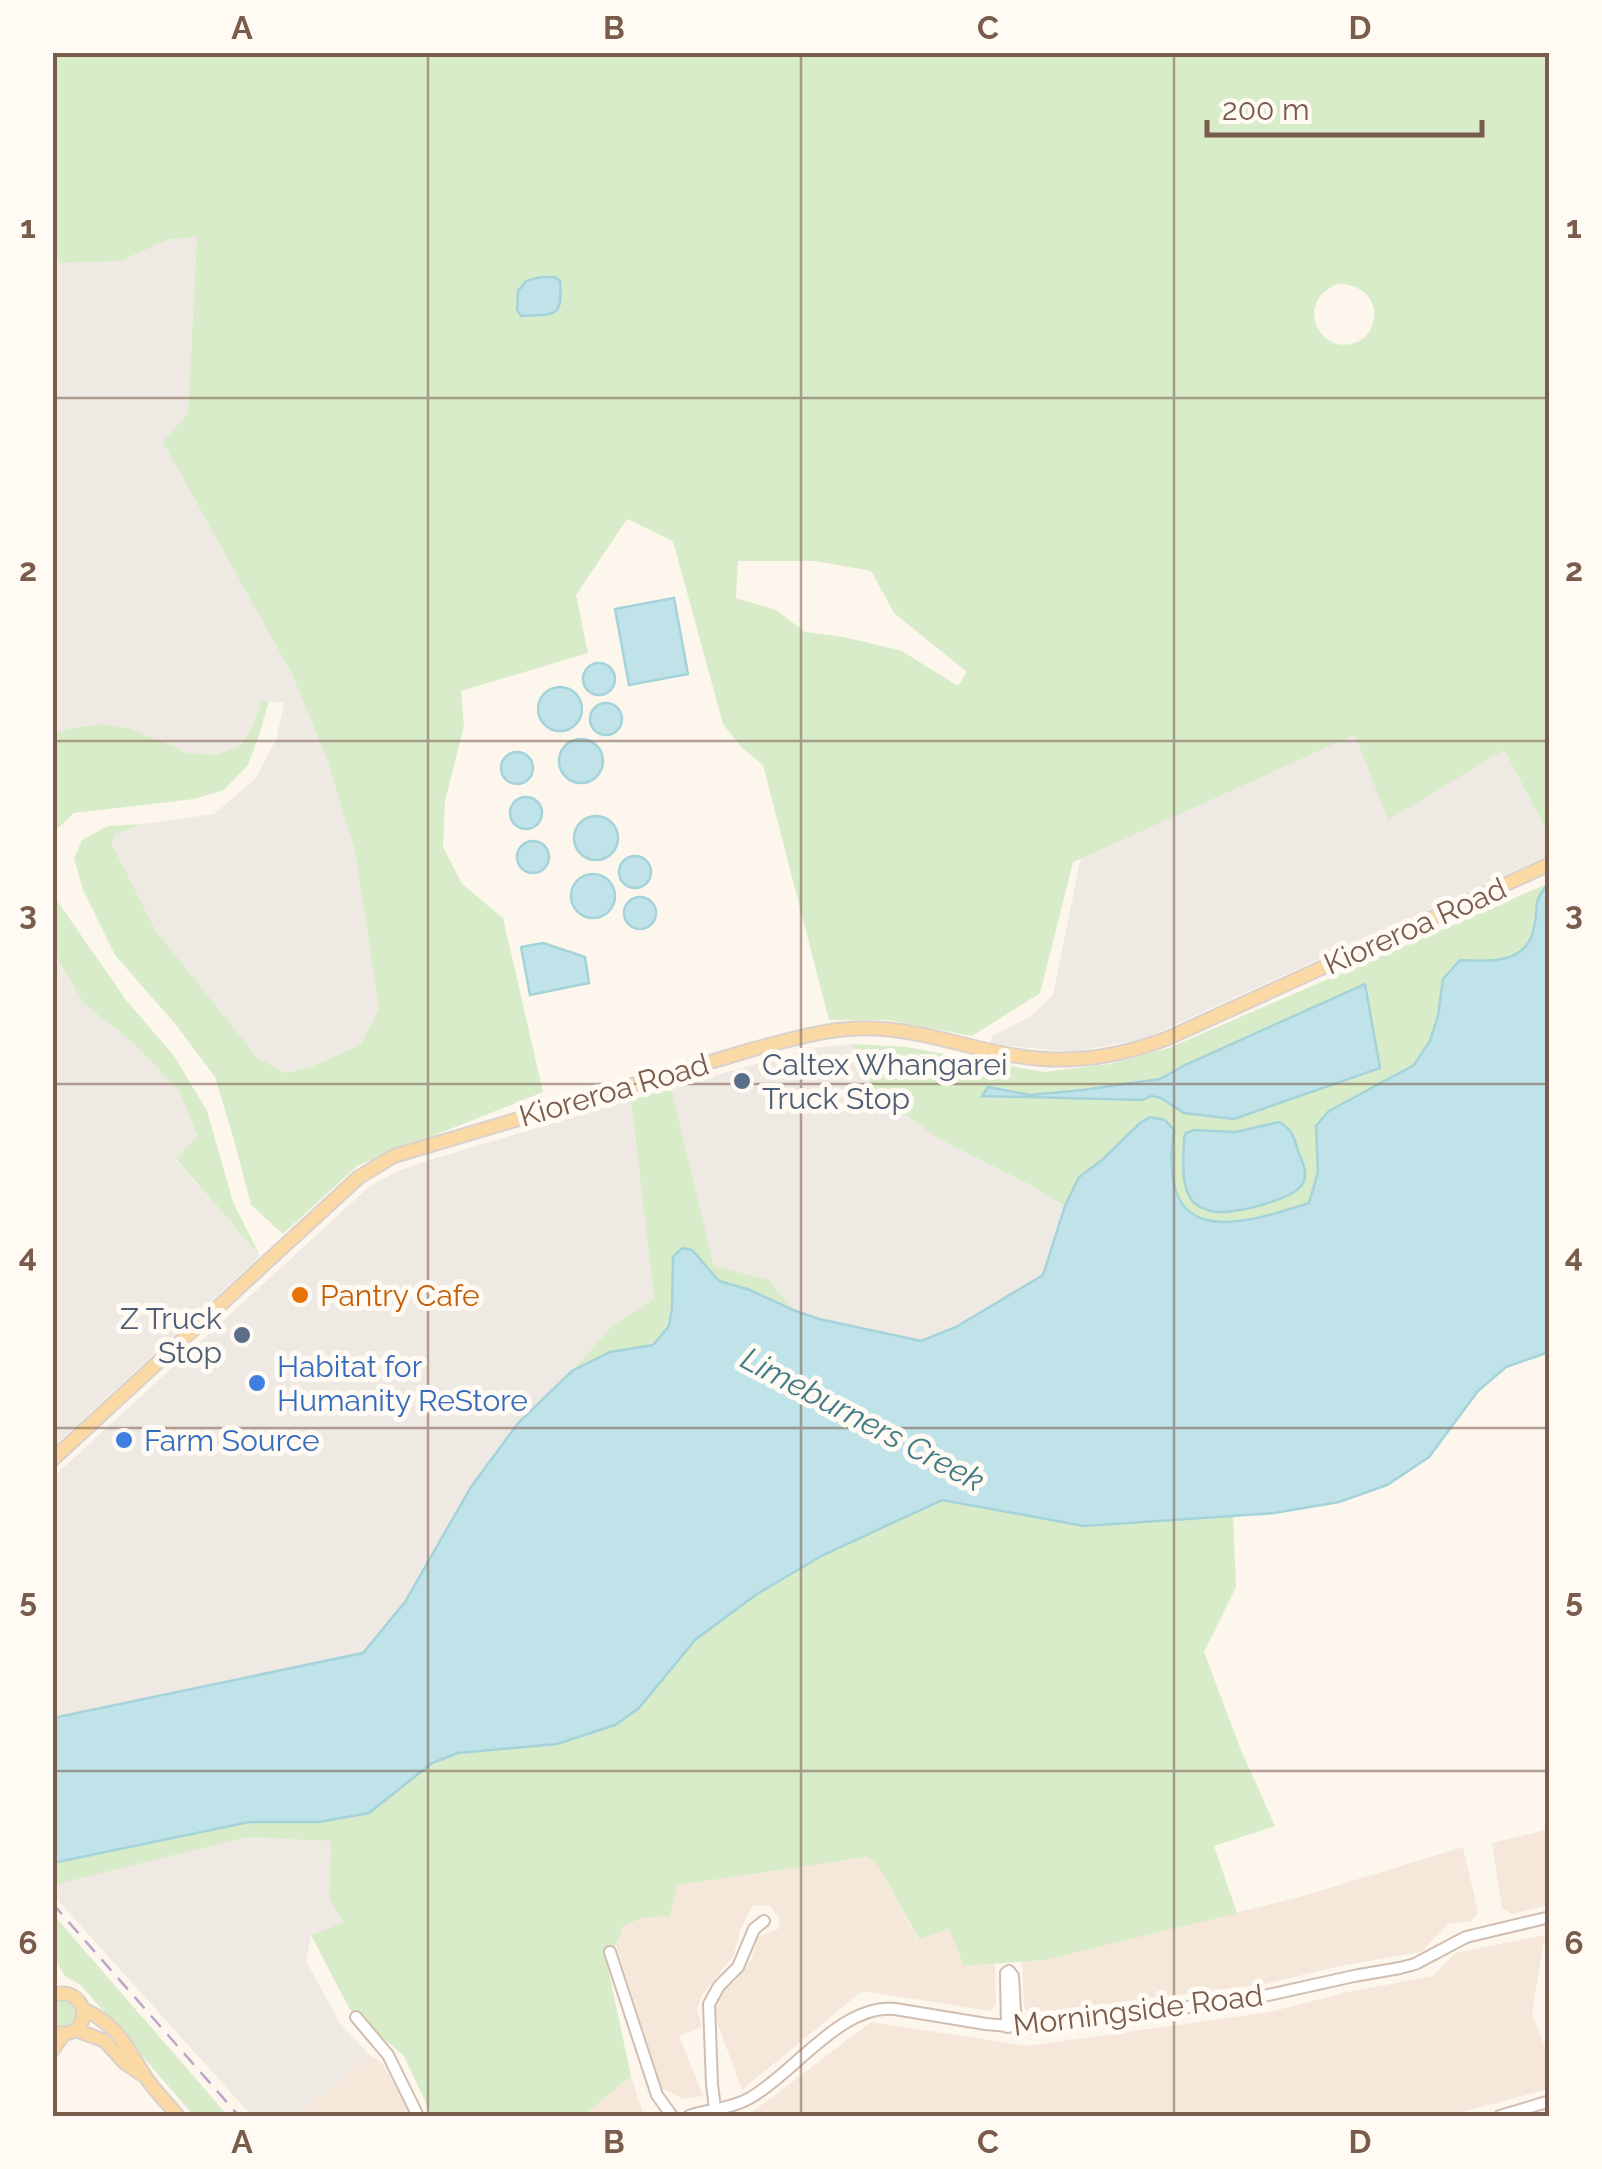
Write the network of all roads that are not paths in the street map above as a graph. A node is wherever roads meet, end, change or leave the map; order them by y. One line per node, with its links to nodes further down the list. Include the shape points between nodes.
1 (1550, 864): 2 (main road, Kioreroa Road, via 1134,1051 1044,1059 886,1029 828,1031 394,1156 359,1178)
2 (52, 1460)
3 (1550, 1918): 13 (street, Morningside Road, via 1466,1937 1415,1964 1286,1992 1093,2020 1011,2028 875,2008 840,2026 753,2096)
4 (764, 1921): 13 (street, via 710,2004)
5 (610, 1952): 16 (street, via 657,2095)
6 (58, 1989): 7 (main road, via 75,1996)
7 (83, 2010): 9 (main road, via 82,2020); 11 (main road, via 113,2030)
8 (356, 2018): 15 (street, via 388,2055)
9 (64, 2032): 10 (main road); 11 (main road, via 105,2041)
10 (52, 2051)
11 (147, 2079): 14 (main road)
12 (1550, 2101): 18 (street)
13 (715, 2109): 17 (street, Morningside Road)
14 (178, 2116)
15 (418, 2116)
16 (672, 2116)
17 (689, 2116)
18 (1500, 2116)

